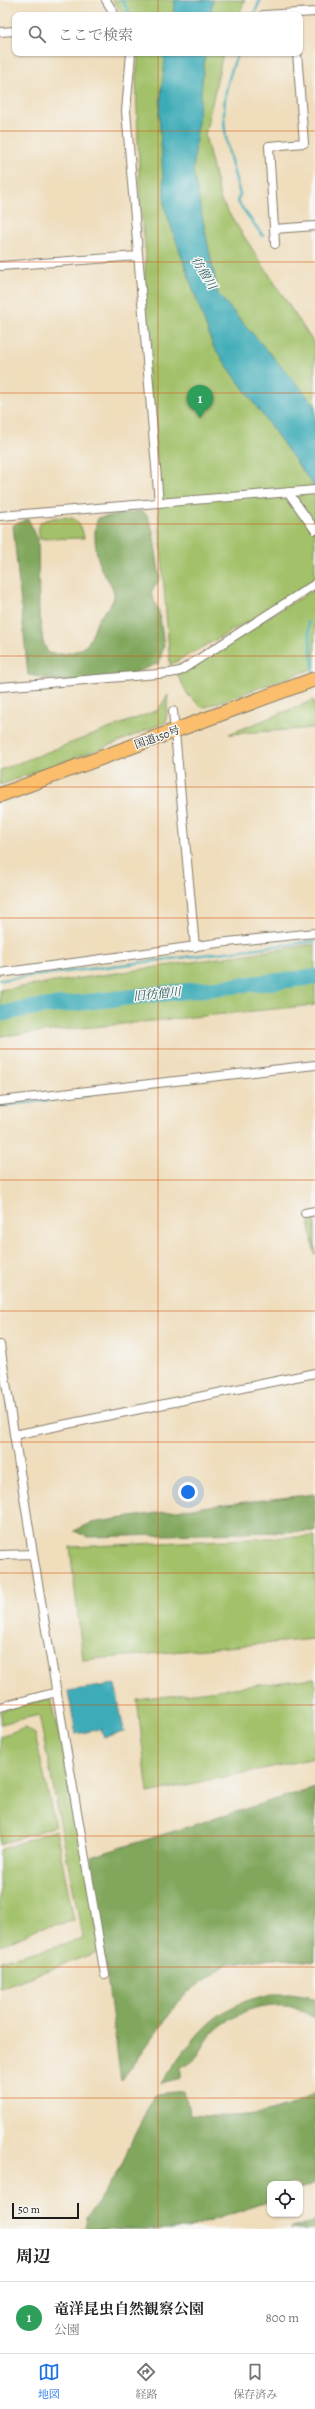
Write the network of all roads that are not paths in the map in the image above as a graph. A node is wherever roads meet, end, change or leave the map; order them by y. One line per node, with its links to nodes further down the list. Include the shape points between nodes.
1 (106, 0): 2 (street)
2 (114, 12)
3 (315, 12): 4 (street)
4 (303, 13)
5 (12, 31): 6 (street)
6 (0, 32)
7 (131, 56): 12 (street, via 126,111)
8 (297, 56): 10 (street, via 304,144 269,146)
9 (315, 226): 10 (street)
10 (274, 229): 11 (street)
11 (275, 244)
12 (138, 256): 13 (street); 16 (street)
13 (0, 266)
14 (315, 490): 15 (street)
15 (288, 492): 16 (street); 18 (street)
16 (159, 503): 17 (street)
17 (0, 516)
18 (315, 530)
19 (315, 584): 21 (street, via 180,670 170,673)
20 (315, 679): 23 (highway, 国道150号)
21 (0, 687)
22 (173, 711): 23 (street)
23 (174, 730): 24 (highway, 国道150号); 26 (street)
24 (0, 795)
25 (315, 933): 26 (street)
26 (195, 947): 27 (street)
27 (0, 972)
28 (315, 1065): 29 (street)
29 (0, 1101)
30 (315, 1211): 31 (street)
31 (305, 1213)
32 (0, 1345): 34 (street)
33 (315, 1373): 34 (street)
34 (14, 1435): 35 (street)
35 (33, 1554): 36 (street); 37 (street)
36 (0, 1555)
37 (57, 1692): 38 (street); 39 (street)
38 (0, 1707)
39 (105, 1975)

